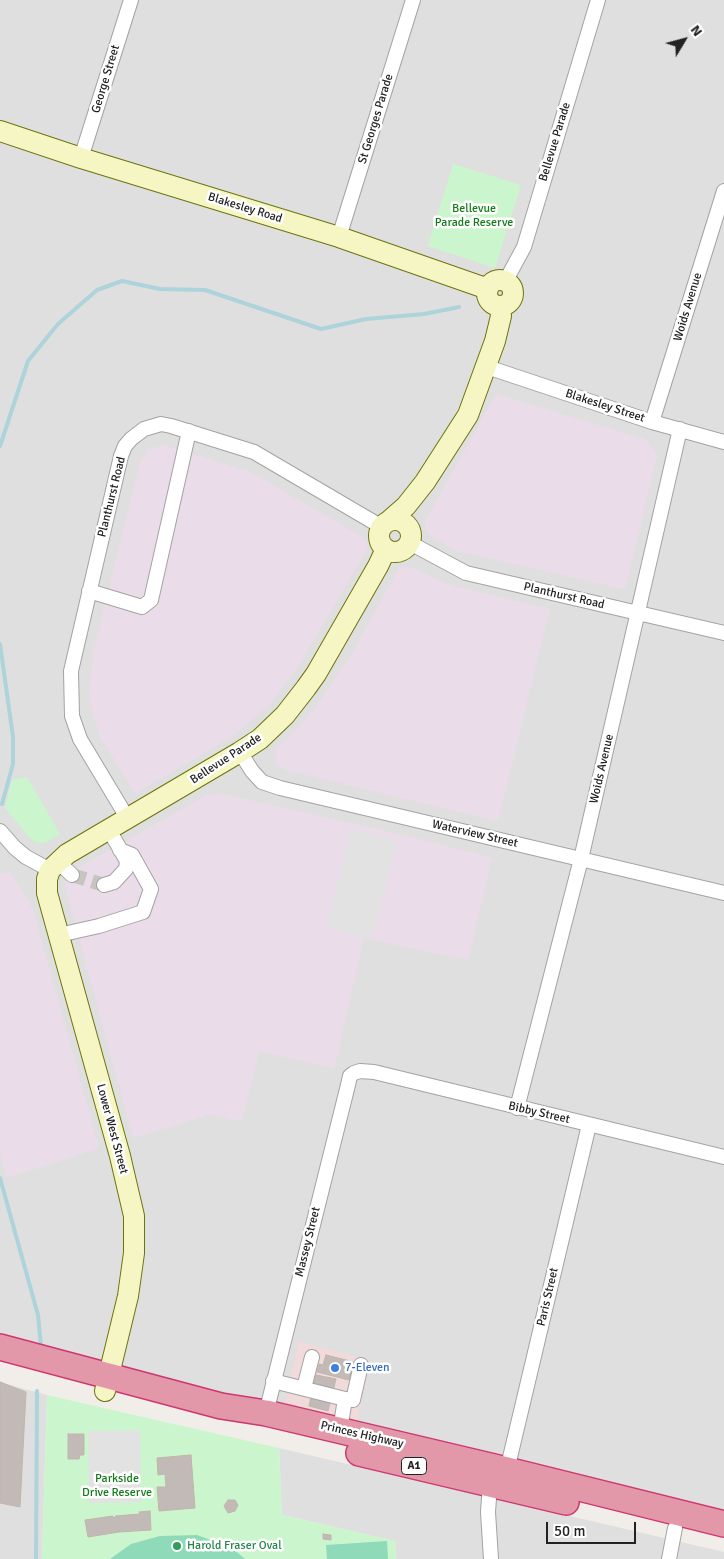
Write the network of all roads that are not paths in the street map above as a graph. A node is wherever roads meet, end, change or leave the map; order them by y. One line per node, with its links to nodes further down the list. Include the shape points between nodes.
1 (131, 0): 5 (street, George Street)
2 (413, 0): 7 (street, St Georges Parade)
3 (598, 0): 8 (street, Bellevue Parade, via 524,247)
4 (0, 131): 5 (street, Blakesley Road)
5 (81, 158): 7 (street, Blakesley Road)
6 (724, 191): 10 (street, Woids Avenue)
7 (339, 237): 8 (street, Blakesley Road)
8 (497, 285): 9 (street, via 511,287 513,296 500,306 501,316)
9 (487, 367): 10 (street, Blakesley Street); 14 (street, via 468,415)
10 (652, 422): 11 (street, Blakesley Street)
11 (680, 429): 13 (street, Blakesley Street); 19 (street, Woids Avenue)
12 (189, 431): 15 (street, Planthurst Road, via 254,452); 18 (street, Planthurst Road, via 161,424 138,432 125,446); 18 (street, via 151,600 142,607)
13 (724, 442)
14 (425, 482): 15 (street); 16 (street)
15 (386, 524): 16 (street, via 396,520 403,522); 17 (street, via 379,532 379,538)
16 (410, 537): 17 (street, via 407,548 399,552); 19 (street, Planthurst Road, via 466,573)
17 (386, 549): 21 (street, Bellevue Parade, via 306,688 285,715 260,739)
18 (89, 592): 22 (street, Planthurst Road, via 71,671 72,716 80,739)
19 (638, 613): 20 (street, Planthurst Road); 26 (street, Woids Avenue)
20 (724, 633)
21 (240, 752): 22 (street, Bellevue Parade); 26 (street, Waterview Street, via 262,782 280,788)
22 (128, 820): 23 (street, Bellevue Parade)
23 (109, 830): 25 (street); 27 (street, Bellevue Parade, via 67,854)
24 (0, 831): 27 (street, via 26,856)
25 (120, 850): 28 (street, via 127,862 126,870 114,882); 30 (street, via 132,855 151,889 143,912)
26 (581, 859): 29 (street, Waterview Street); 32 (street, Woids Avenue)
27 (60, 869): 30 (street, Lower West Street, via 47,879 47,893)
28 (104, 885)
29 (724, 893)
30 (59, 935): 40 (street, Lower West Street, via 134,1216 134,1253 128,1296)
31 (354, 1073): 32 (street, Bibby Street, via 374,1072); 39 (street, Massey Street, via 350,1076)
32 (517, 1108): 33 (street, Bibby Street)
33 (589, 1125): 34 (street, Bibby Street); 45 (street, Paris Street)
34 (724, 1157)
35 (0, 1347): 40 (highway, Princes Highway / A1)
36 (312, 1356): 41 (street)
37 (0, 1364): 40 (highway, Princes Highway / A1)
38 (361, 1365): 42 (street, via 353,1400)
39 (273, 1381): 41 (street); 43 (street, Massey Street)
40 (106, 1384): 43 (highway, Princes Highway / A1); 45 (highway, Princes Highway / A1)
41 (304, 1388): 42 (street)
42 (345, 1398): 44 (street)
43 (266, 1413): 44 (highway, Princes Highway / A1)
44 (340, 1430): 45 (highway, Princes Highway / A1)
45 (498, 1477): 46 (highway, Princes Highway / A1); 47 (highway, Princes Highway / A1); 49 (street, Paris Street, via 488,1512)
46 (724, 1524)
47 (675, 1528): 48 (highway, Princes Highway / A1); 50 (street)
48 (724, 1540)
49 (491, 1559)
50 (669, 1559)

